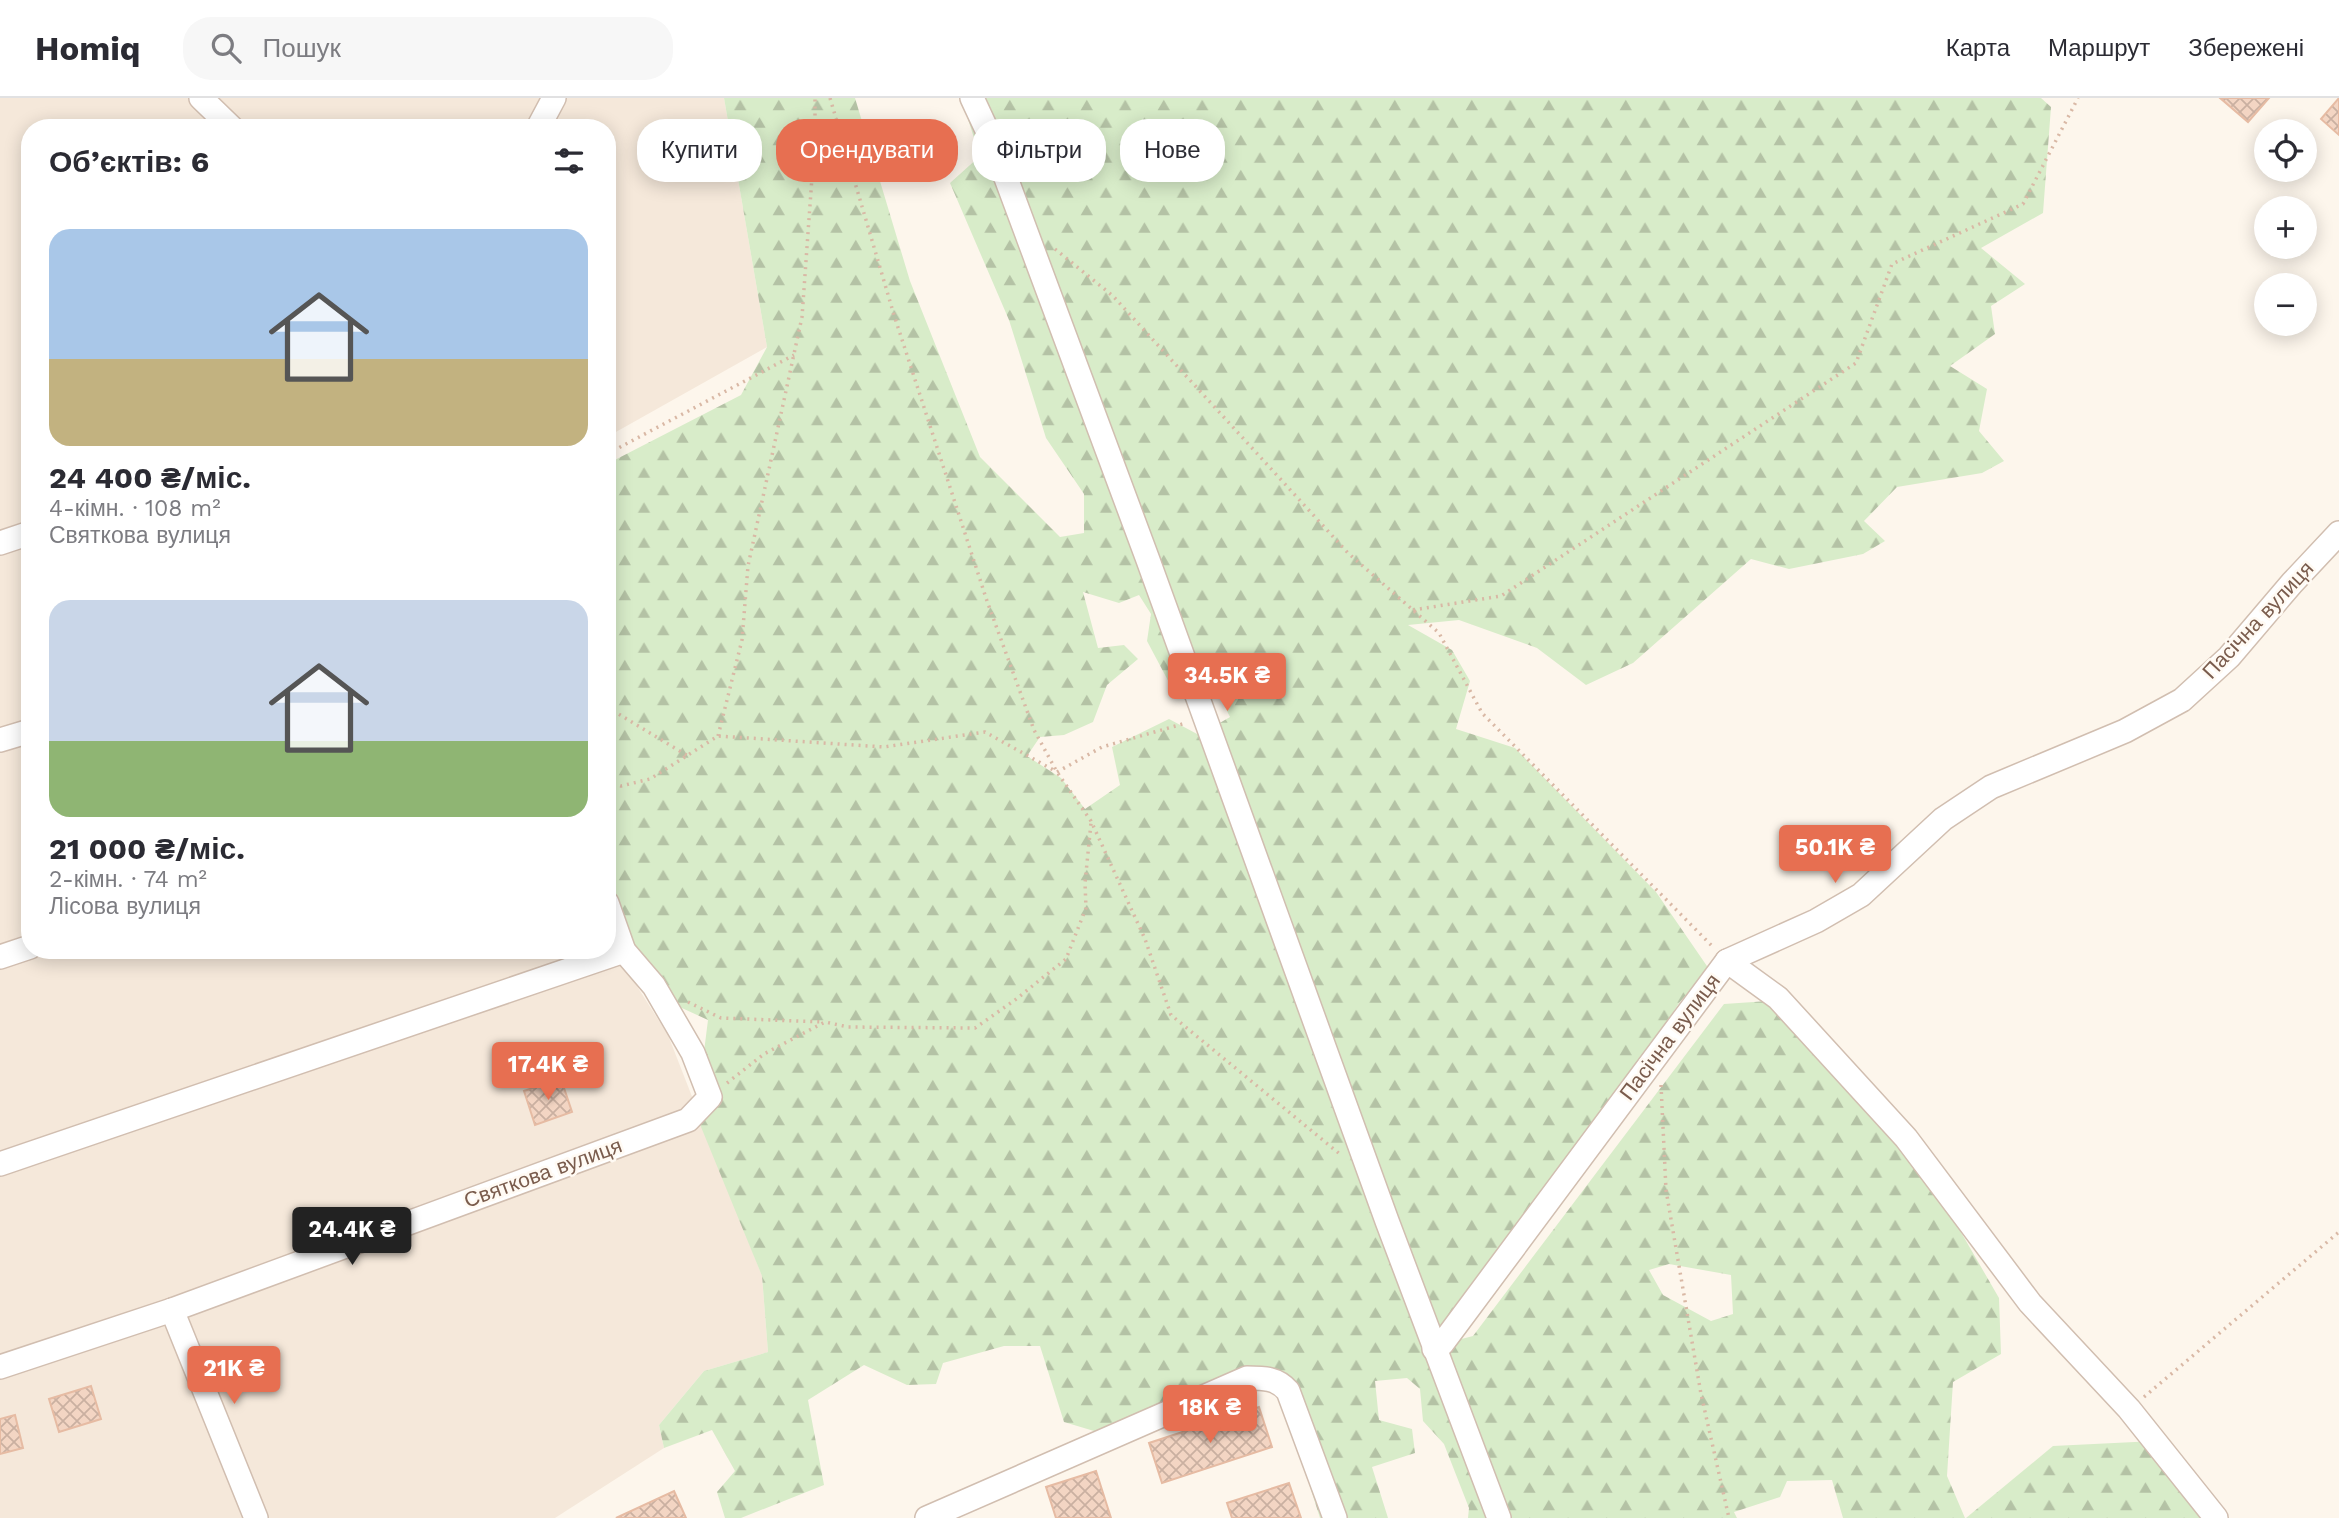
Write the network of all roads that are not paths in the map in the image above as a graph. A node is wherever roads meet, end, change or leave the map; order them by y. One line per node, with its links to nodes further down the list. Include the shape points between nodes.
1 (201, 98): 4 (street)
2 (554, 98): 5 (street)
3 (972, 98): 20 (street, via 993,143 1206,718)
4 (223, 119)
5 (543, 119)
6 (2339, 533): 17 (street, Пасічна вулиця, via 2229,657 2182,700 2125,731 1992,787 1943,819 1861,895)
7 (21, 536): 8 (street)
8 (0, 543)
9 (21, 734): 10 (street)
10 (0, 740)
11 (616, 928): 13 (street)
12 (21, 950): 15 (street)
13 (624, 951): 14 (street); 19 (street, Святкова вулиця, via 654,985 693,1053 710,1097 688,1120)
14 (616, 954)
15 (0, 957)
16 (601, 959): 18 (street)
17 (1727, 961): 20 (street, Пасічна вулиця); 26 (street, via 1778,998 1906,1138 2030,1303 2129,1409)
18 (0, 1164)
19 (172, 1310): 21 (street, Святкова вулиця); 22 (street)
20 (1434, 1349): 25 (street)
21 (0, 1367)
22 (256, 1518)
23 (927, 1518): 24 (street, via 1247,1378 1266,1378 1288,1391)
24 (1335, 1518)
25 (1499, 1518)
26 (2216, 1518)

